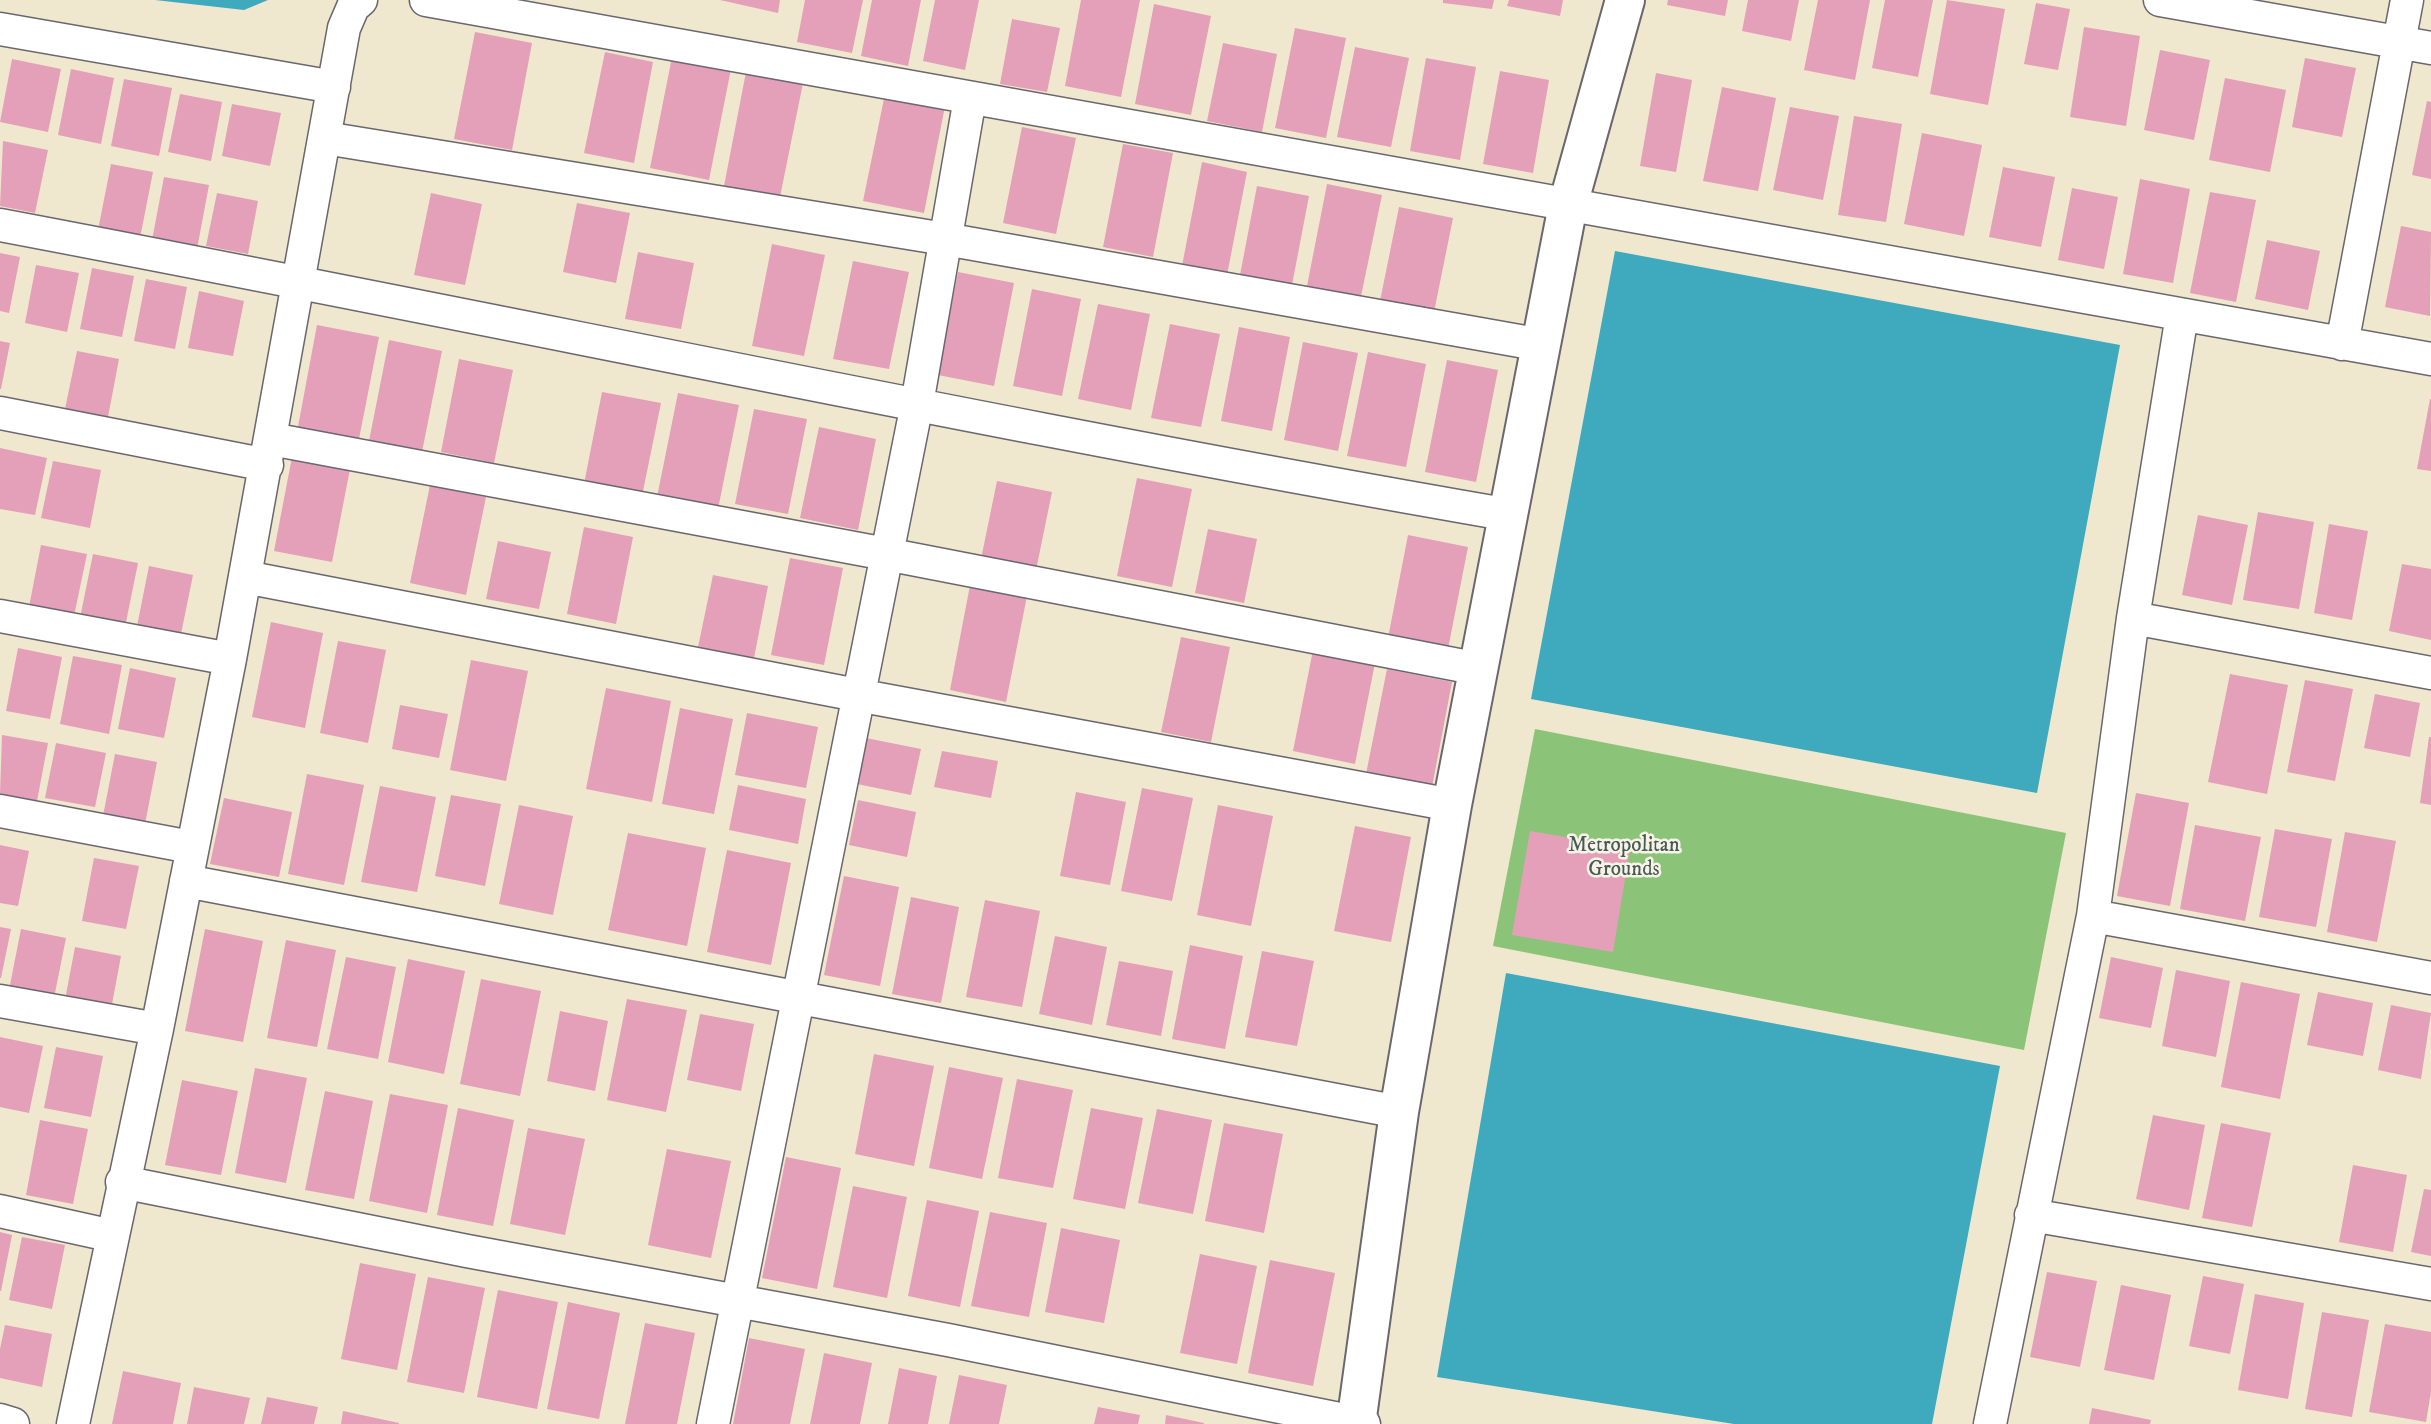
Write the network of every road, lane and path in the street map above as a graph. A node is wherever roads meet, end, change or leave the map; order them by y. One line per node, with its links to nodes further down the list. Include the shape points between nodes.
1 (361, 0): 9 (street, via 344,28)
2 (426, 0): 10 (street)
3 (1625, 0): 12 (street)
4 (2160, 0): 7 (street)
5 (2407, 0): 7 (street)
6 (0, 29): 9 (street)
7 (2400, 43): 8 (street); 17 (street)
8 (2431, 48)
9 (334, 87): 11 (street)
10 (970, 98): 12 (street); 14 (street)
11 (325, 138): 14 (street); 15 (street)
12 (1568, 205): 16 (street); 18 (street)
13 (0, 225): 15 (street)
14 (945, 239): 18 (street); 20 (street)
15 (298, 281): 20 (street); 22 (street)
16 (2182, 315): 17 (street); 27 (street)
17 (2342, 344): 19 (street)
18 (1542, 345): 23 (street)
19 (2431, 359)
20 (917, 404): 23 (street, via 1199,461); 24 (street)
21 (0, 413): 22 (street)
22 (269, 452): 24 (street); 25 (street)
23 (1510, 515): 29 (street)
24 (886, 554): 29 (street); 31 (street)
25 (245, 577): 28 (street); 31 (street)
26 (0, 616): 28 (street)
27 (2133, 618): 30 (street); 36 (street)
28 (230, 659): 34 (street)
29 (1479, 669): 32 (street)
30 (2431, 673)
31 (857, 695): 32 (street); 38 (street)
32 (1452, 805): 41 (street)
33 (0, 811): 34 (street)
34 (191, 847): 35 (street)
35 (186, 881): 38 (street); 40 (street)
36 (2093, 916): 37 (street); 44 (street)
37 (2431, 978)
38 (798, 998): 41 (street); 47 (street)
39 (0, 1001): 40 (street)
40 (156, 1030): 42 (street)
41 (1399, 1112): 52 (street)
42 (122, 1182): 45 (street); 47 (street)
43 (0, 1211): 45 (street)
44 (2031, 1215): 46 (street); 53 (street)
45 (113, 1236): 50 (street)
46 (2431, 1284)
47 (737, 1299): 51 (street); 52 (street)
48 (0, 1420): 49 (street)
49 (13, 1424)
50 (73, 1424)
51 (713, 1424)
52 (1359, 1424)
53 (1990, 1424)

